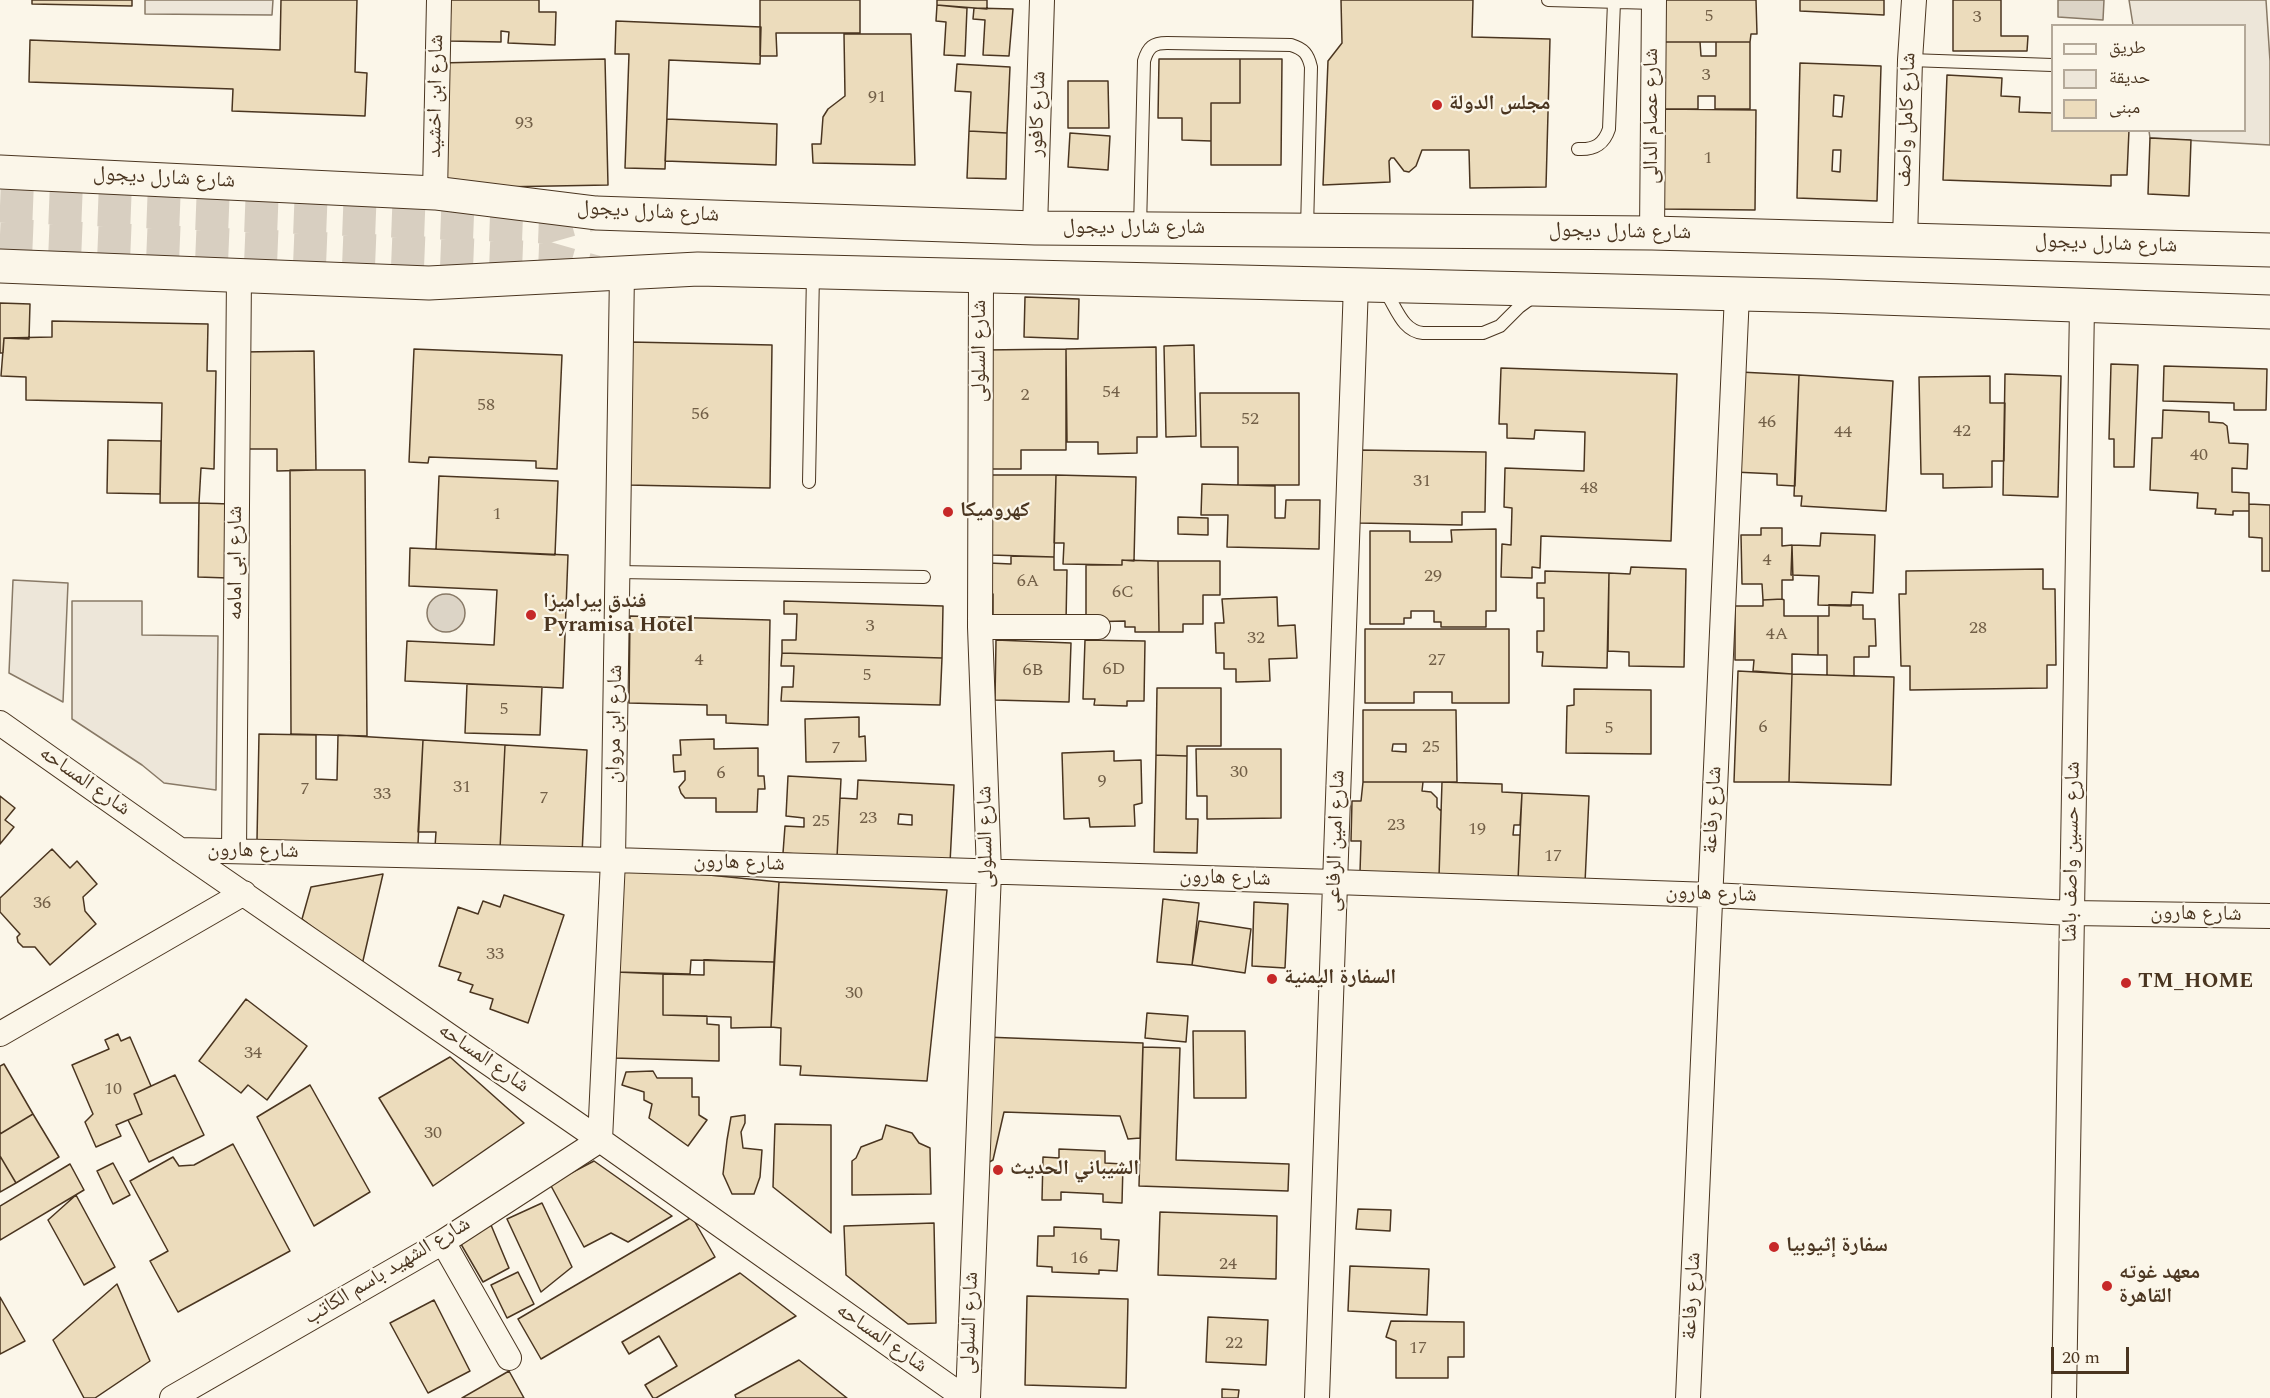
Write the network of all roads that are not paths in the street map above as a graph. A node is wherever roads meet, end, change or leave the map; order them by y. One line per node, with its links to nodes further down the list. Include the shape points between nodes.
1 (439, 0): 11 (street, شارع ابن اخشيد)
2 (1042, 0): 12 (street, شارع كافور)
3 (1548, 0): 5 (lane)
4 (1914, 0): 7 (street, شارع كامل واصف)
5 (1614, 2): 6 (lane); 9 (lane, via 1609,129 1598,146 1589,150)
6 (1654, 2): 15 (street, شارع عصام الدالى)
7 (1910, 60): 8 (lane); 16 (street, شارع كامل واصف)
8 (2051, 65)
9 (1578, 148)
10 (0, 172): 11 (main road, شارع شارل ديجول)
11 (435, 193): 12 (main road, شارع شارل ديجول, via 596,213)
12 (1035, 228): 13 (main road, شارع شارل ديجول)
13 (1140, 229): 14 (main road, شارع شارل ديجول); 14 (lane, via 1144,61 1147,50 1156,43 1167,43 1291,45 1309,56)
14 (1307, 230): 15 (main road, شارع شارل ديجول)
15 (1652, 232): 16 (main road, شارع شارل ديجول)
16 (1905, 240): 17 (main road, شارع شارل ديجول)
17 (2270, 250)
18 (0, 266): 21 (main road)
19 (622, 272): 20 (main road, via 698,269); 21 (main road, via 429,283); 29 (street, شارع ابن مروان)
20 (813, 273): 22 (main road); 28 (lane)
21 (239, 275): 35 (street, شارع ابى امامه)
22 (981, 276): 23 (main road); 31 (street, شارع السلولى)
23 (1368, 284): 24 (main road); 24 (lane, via 1396,307 1406,327 1423,333 1492,331 1532,297); 38 (street, شارع امين الرفاعى)
24 (1548, 289): 25 (main road)
25 (1737, 294): 26 (main road); 40 (street, شارع رفاعة)
26 (2082, 306): 27 (main road); 41 (street, شارع حسين واصف باشا)
27 (2270, 312)
28 (809, 482)
29 (618, 572): 30 (lane); 36 (street, شارع ابن مروان)
30 (924, 577)
31 (980, 627): 32 (street); 37 (street, شارع السلولى)
32 (1098, 627)
33 (0, 723): 34 (street, شارع المساحه)
34 (180, 850): 35 (street, شارع هارون); 39 (street, شارع المساحه)
35 (234, 851): 36 (street, شارع هارون)
36 (613, 860): 37 (street, شارع هارون); 44 (street, شارع ابن مروان)
37 (989, 872): 38 (street, شارع هارون); 48 (street, شارع السلولى)
38 (1335, 882): 40 (street, شارع هارون); 49 (street, شارع امين الرفاعى)
39 (244, 893): 43 (street); 44 (street, شارع المساحه)
40 (1711, 895): 41 (street, شارع هارون); 50 (street, شارع رفاعة)
41 (2072, 912): 42 (street, شارع هارون); 51 (street, شارع حسين واصف باشا)
42 (2270, 916)
43 (0, 1034)
44 (600, 1140): 45 (street, شارع الشهيد باسم الكاتب); 48 (street, شارع المساحه)
45 (442, 1242): 46 (street); 47 (street, شارع الشهيد باسم الكاتب)
46 (509, 1358)
47 (172, 1398)
48 (967, 1398)
49 (1317, 1398)
50 (1688, 1398)
51 (2064, 1398)

